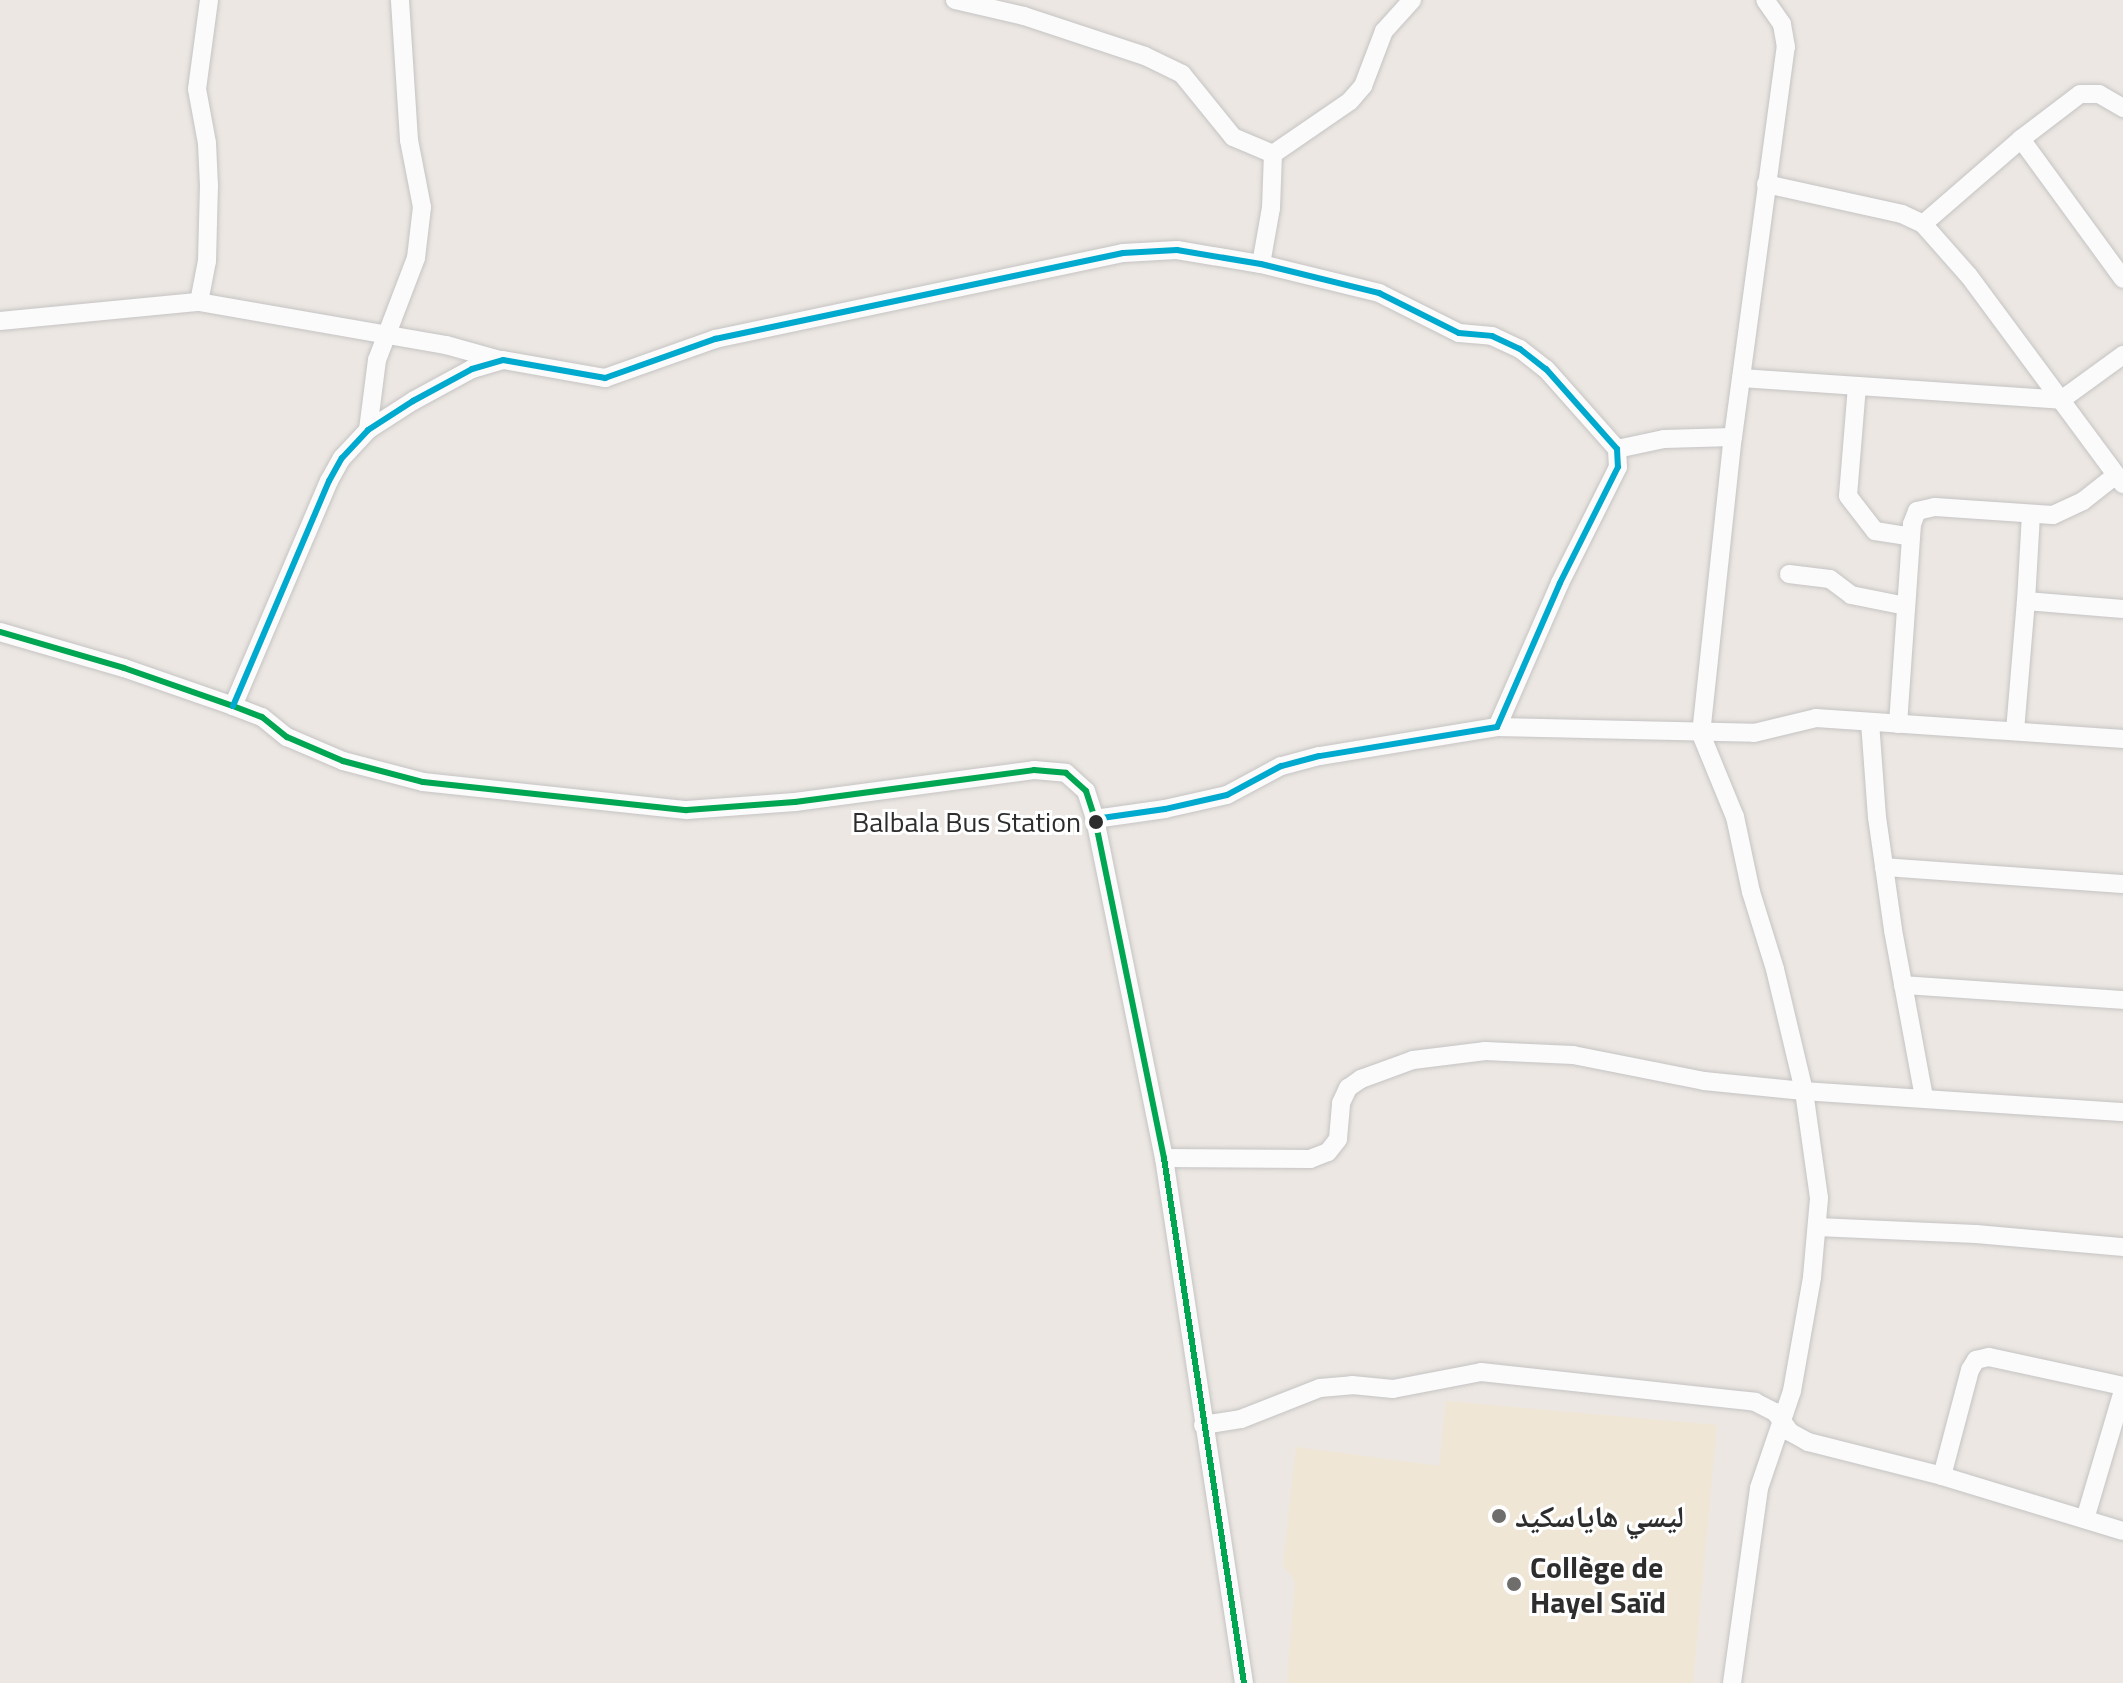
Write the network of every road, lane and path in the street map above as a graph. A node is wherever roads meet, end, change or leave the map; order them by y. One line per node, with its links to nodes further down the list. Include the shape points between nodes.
1 (209, 0): 13 (street, via 197,89 209,186 207,261)
2 (400, 0): 15 (street, via 409,140 422,207 416,258)
3 (955, 0): 8 (street, via 1024,16 1145,56 1182,74 1233,137)
4 (1412, 0): 8 (street, via 1384,31 1363,86 1350,101)
5 (1771, 2): 9 (street, via 1786,47)
6 (2123, 108): 7 (street, via 2099,94 2080,94)
7 (2021, 139): 10 (street); 12 (street)
8 (1273, 154): 11 (street)
9 (1766, 184): 10 (street, via 1902,214); 18 (street)
10 (1923, 224): 20 (street, via 1969,276)
11 (1261, 264): 17 (street, via 1177,250 1123,253 715,339 605,378); 23 (street, via 1379,293 1459,333 1492,336 1520,349 1546,369)
12 (2123, 279)
13 (199, 302): 14 (street); 15 (street)
14 (0, 321)
15 (385, 336): 17 (street); 21 (street)
16 (2123, 355): 20 (street)
17 (503, 360): 21 (street, via 472,369)
18 (1741, 378): 19 (street); 22 (street)
19 (1857, 386): 20 (street); 26 (street, via 1848,496 1875,531)
20 (2061, 400): 24 (street)
21 (368, 430): 32 (street, via 329,481)
22 (1733, 437): 23 (street, via 1664,439); 37 (street)
23 (1617, 449): 35 (street, via 1618,467)
24 (2120, 479): 25 (street, via 2053,515)
25 (2031, 514): 26 (street, via 1926,509 1917,511); 28 (street)
26 (1911, 537): 29 (street)
27 (1789, 574): 29 (street, via 1830,579 1851,595)
28 (2026, 601): 30 (street); 36 (street)
29 (1906, 606): 34 (street)
30 (2123, 609)
31 (0, 632): 32 (street)
32 (233, 706): 39 (street, via 343,761 423,782 687,810 795,802 1034,770 1066,773 1086,791)
33 (1870, 722): 34 (street); 37 (street, via 1816,718 1754,733); 40 (street)
34 (1898, 724): 36 (street)
35 (1497, 727): 37 (street); 39 (street, via 1319,756 1281,766 1227,795)
36 (2015, 731): 38 (street)
37 (1701, 734): 44 (street, via 1735,817)
38 (2123, 739)
39 (1095, 819): 47 (street)
40 (1884, 867): 41 (street); 42 (street)
41 (2123, 884)
42 (1903, 985): 43 (street); 45 (street)
43 (2123, 1000)
44 (1804, 1091): 45 (street); 47 (street, via 1704,1081 1573,1055 1485,1051 1413,1060 1361,1079 1348,1088 1341,1103 1338,1139 1328,1152 1310,1159); 48 (street, via 1819,1198)
45 (1924, 1098): 46 (street)
46 (2123, 1112)
47 (1164, 1158): 52 (street)
48 (1817, 1227): 49 (street); 51 (street, via 1795,1375)
49 (2123, 1247)
50 (2123, 1388): 53 (street, via 1989,1357 1976,1360); 54 (street)
51 (1782, 1422): 52 (street, via 1755,1402 1481,1372 1393,1389 1320,1388 1241,1419); 53 (street, via 1808,1442); 57 (street, via 1759,1488)
52 (1203, 1425): 56 (street)
53 (1942, 1476): 54 (street)
54 (2085, 1519): 55 (street)
55 (2123, 1531)
56 (1244, 1683)
57 (1732, 1683)

